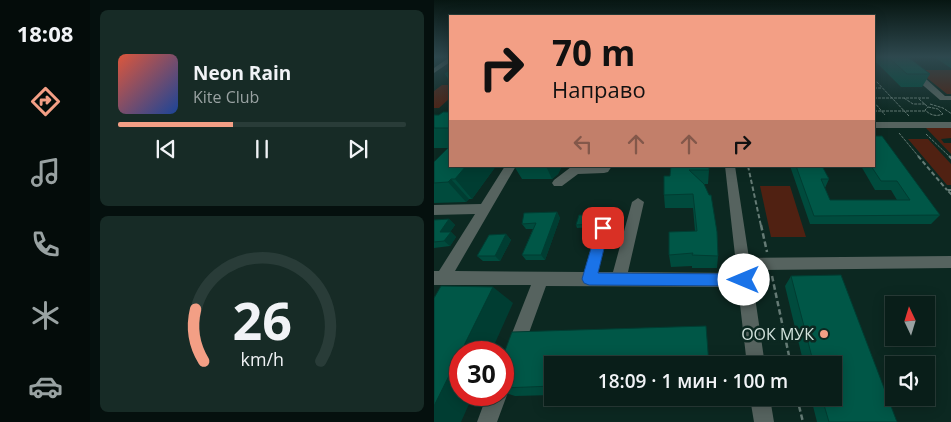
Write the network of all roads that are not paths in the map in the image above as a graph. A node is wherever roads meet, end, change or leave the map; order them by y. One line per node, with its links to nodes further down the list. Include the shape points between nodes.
1 (919, 77): 2 (street)
2 (947, 98)
3 (875, 125): 4 (street)
4 (951, 125)
5 (510, 167): 11 (street)
6 (606, 167): 8 (street)
7 (730, 167): 15 (street)
8 (576, 168): 9 (street)
9 (558, 183)
10 (638, 202): 19 (street)
11 (485, 209): 12 (street); 16 (street)
12 (434, 210)
13 (608, 211): 18 (street)
14 (951, 262): 15 (street)
15 (743, 264): 20 (street)
16 (445, 278): 17 (street); 21 (street)
17 (541, 279): 18 (street); 22 (street)
18 (589, 279): 19 (street)
19 (619, 279): 20 (street)
20 (744, 280): 23 (street)
21 (450, 293)
22 (514, 351)
23 (755, 356)
24 (493, 406): 26 (street)
25 (761, 406): 27 (street)
26 (487, 422)
27 (764, 422)

